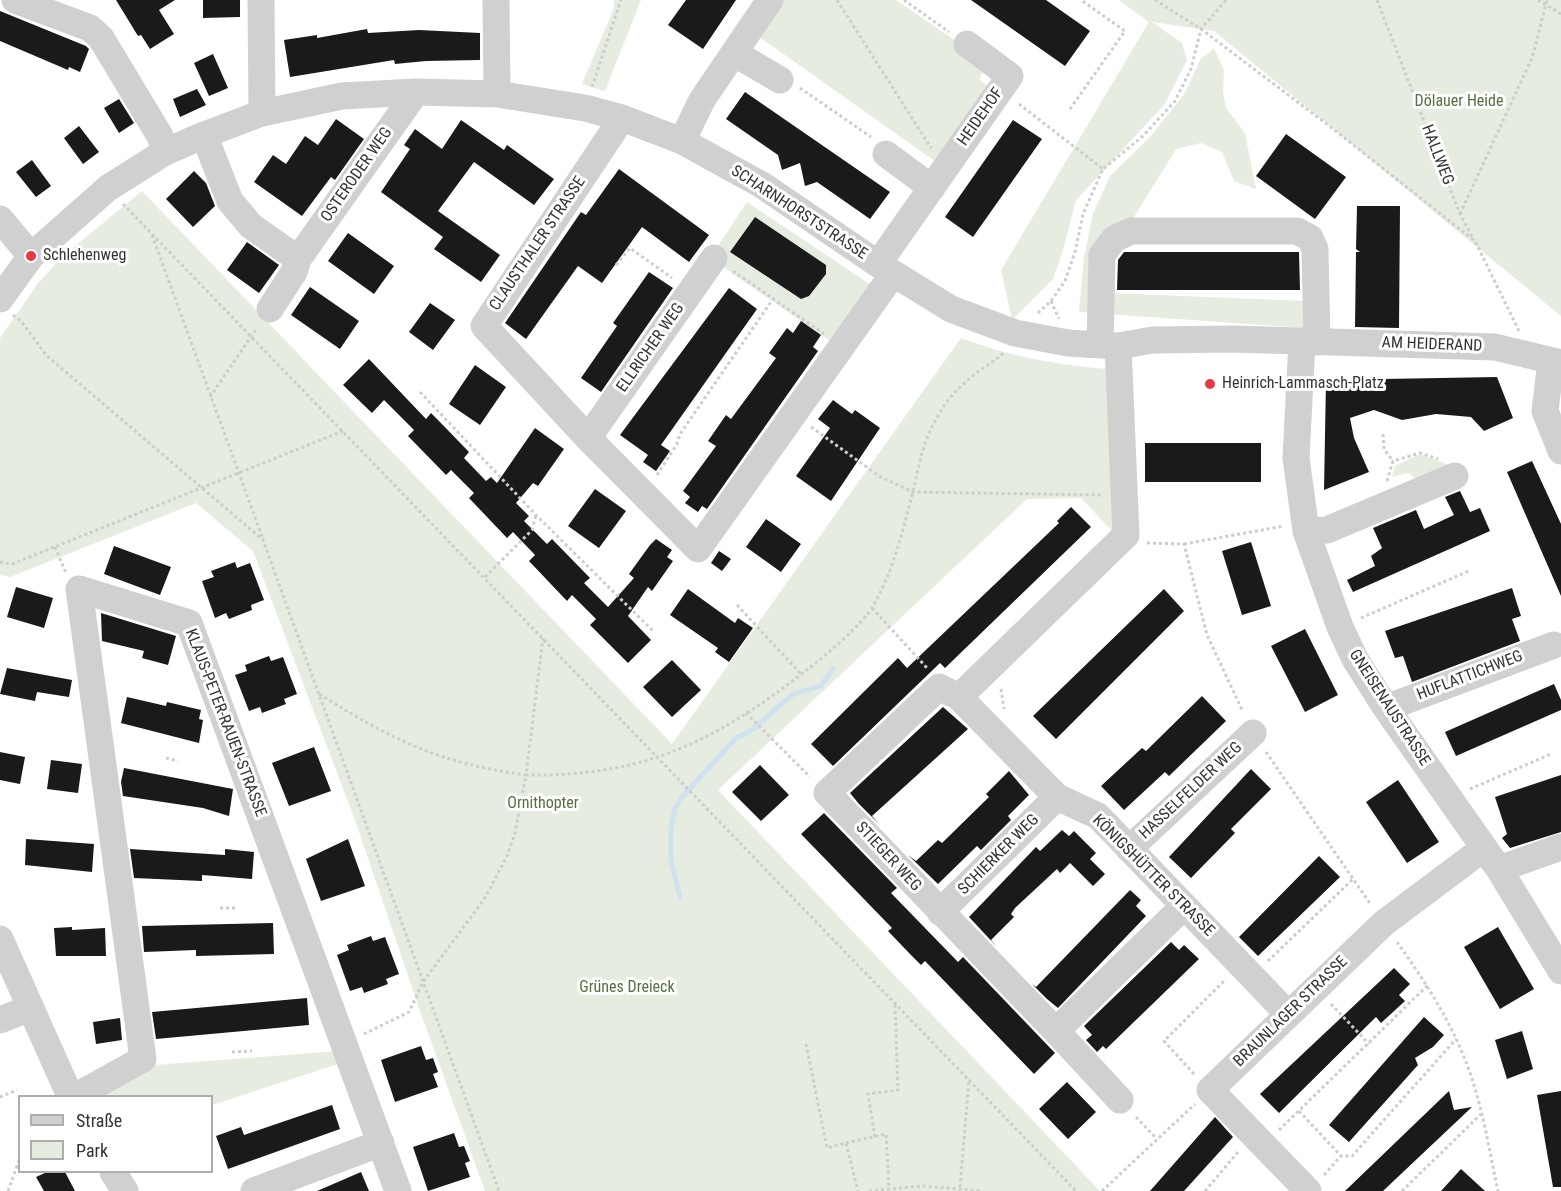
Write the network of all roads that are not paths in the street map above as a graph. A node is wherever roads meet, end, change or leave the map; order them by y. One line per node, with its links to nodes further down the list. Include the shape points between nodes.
1 (15, 0): 14 (street, via 90,28 101,38 160,136)
2 (261, 0): 10 (street)
3 (496, 0): 9 (street)
4 (770, 0): 6 (street)
5 (967, 44): 16 (street, HEIDEHOF, via 1010,76)
6 (734, 53): 7 (street); 13 (street, via 702,100)
7 (780, 80)
8 (416, 92): 9 (street, SCHARNHORSTSTRASSE); 10 (street, SCHARNHORSTSTRASSE, via 342,96); 20 (street, OSTERODER WEG)
9 (497, 94): 11 (street, SCHARNHORSTSTRASSE)
10 (262, 113): 12 (street, SCHARNHORSTSTRASSE)
11 (622, 118): 13 (street, SCHARNHORSTSTRASSE); 27 (street, CLAUSTHALER STRASSE, via 484,326)
12 (204, 135): 14 (street, SCHARNHORSTSTRASSE); 20 (street, via 230,201 251,226)
13 (682, 141): 21 (street, SCHARNHORSTSTRASSE, via 762,185)
14 (165, 152): 18 (street, SCHARNHORSTSTRASSE, via 108,188)
15 (886, 154): 16 (street)
16 (932, 188): 21 (street, HEIDEHOF)
17 (0, 219): 18 (street)
18 (31, 256): 22 (street, SCHARNHORSTSTRASSE)
19 (714, 258): 27 (street, ELLRICHER WEG)
20 (298, 259): 23 (street, OSTERODER WEG, via 294,272)
21 (885, 269): 25 (street, SCHARNHORSTSTRASSE, via 951,309 1015,333 1068,343); 27 (street, CLAUSTHALER STRASSE, via 840,346 698,549)
22 (7, 307)
23 (263, 320)
24 (1310, 342): 25 (street, via 1153,340); 25 (street, GNEISENAUSTRASSE, via 1315,249 1310,238 1297,231 1131,231 1114,239 1102,255); 26 (street, AM HEIDERAND, via 1495,347); 30 (street, GNEISENAUSTRASSE, via 1296,458)
25 (1109, 345): 32 (street, via 1124,496 1139,544)
26 (1547, 359): 28 (street, via 1545,411)
27 (588, 438)
28 (1561, 451)
29 (1449, 469): 30 (street, via 1327,530)
30 (1306, 531): 33 (street, GNEISENAUSTRASSE, via 1340,627)
31 (1554, 645): 33 (street, HUFLATTICHWEG)
32 (949, 692): 35 (street, KÖNIGSHÜTTER STRASSE); 40 (street, STIEGER WEG, via 827,793)
33 (1386, 708): 38 (street, GNEISENAUSTRASSE)
34 (1253, 733): 37 (street, HASSELFELDER WEG)
35 (1057, 797): 37 (street, KÖNIGSHÜTTER STRASSE, via 1098,816); 40 (street, SCHIERKER WEG)
36 (1561, 847): 38 (street, BRAUNLAGER STRASSE)
37 (1129, 849): 39 (street, KÖNIGSHÜTTER STRASSE)
38 (1492, 859): 42 (street, GNEISENAUSTRASSE); 44 (street, BRAUNLAGER STRASSE, via 1384,923)
39 (1184, 906): 44 (street, KÖNIGSHÜTTER STRASSE); 46 (street)
40 (940, 912): 46 (street, STIEGER WEG)
41 (0, 939): 43 (street)
42 (1561, 971)
43 (31, 1008): 45 (street); 47 (street)
44 (1288, 1014): 52 (street, BRAUNLAGER STRASSE, via 1210,1090 1258,1140)
45 (0, 1020)
46 (1056, 1031): 49 (street, STIEGER WEG)
47 (70, 1095)
48 (78, 1095): 50 (street, KLAUS-PETER-RAUEN-STRASSE, via 143,1059 79,589 189,623)
49 (1120, 1100)
50 (381, 1143): 54 (street); 55 (street, KLAUS-PETER-RAUEN-STRASSE)
51 (114, 1173): 53 (street)
52 (1312, 1187)
53 (125, 1191)
54 (254, 1191)
55 (398, 1191)

